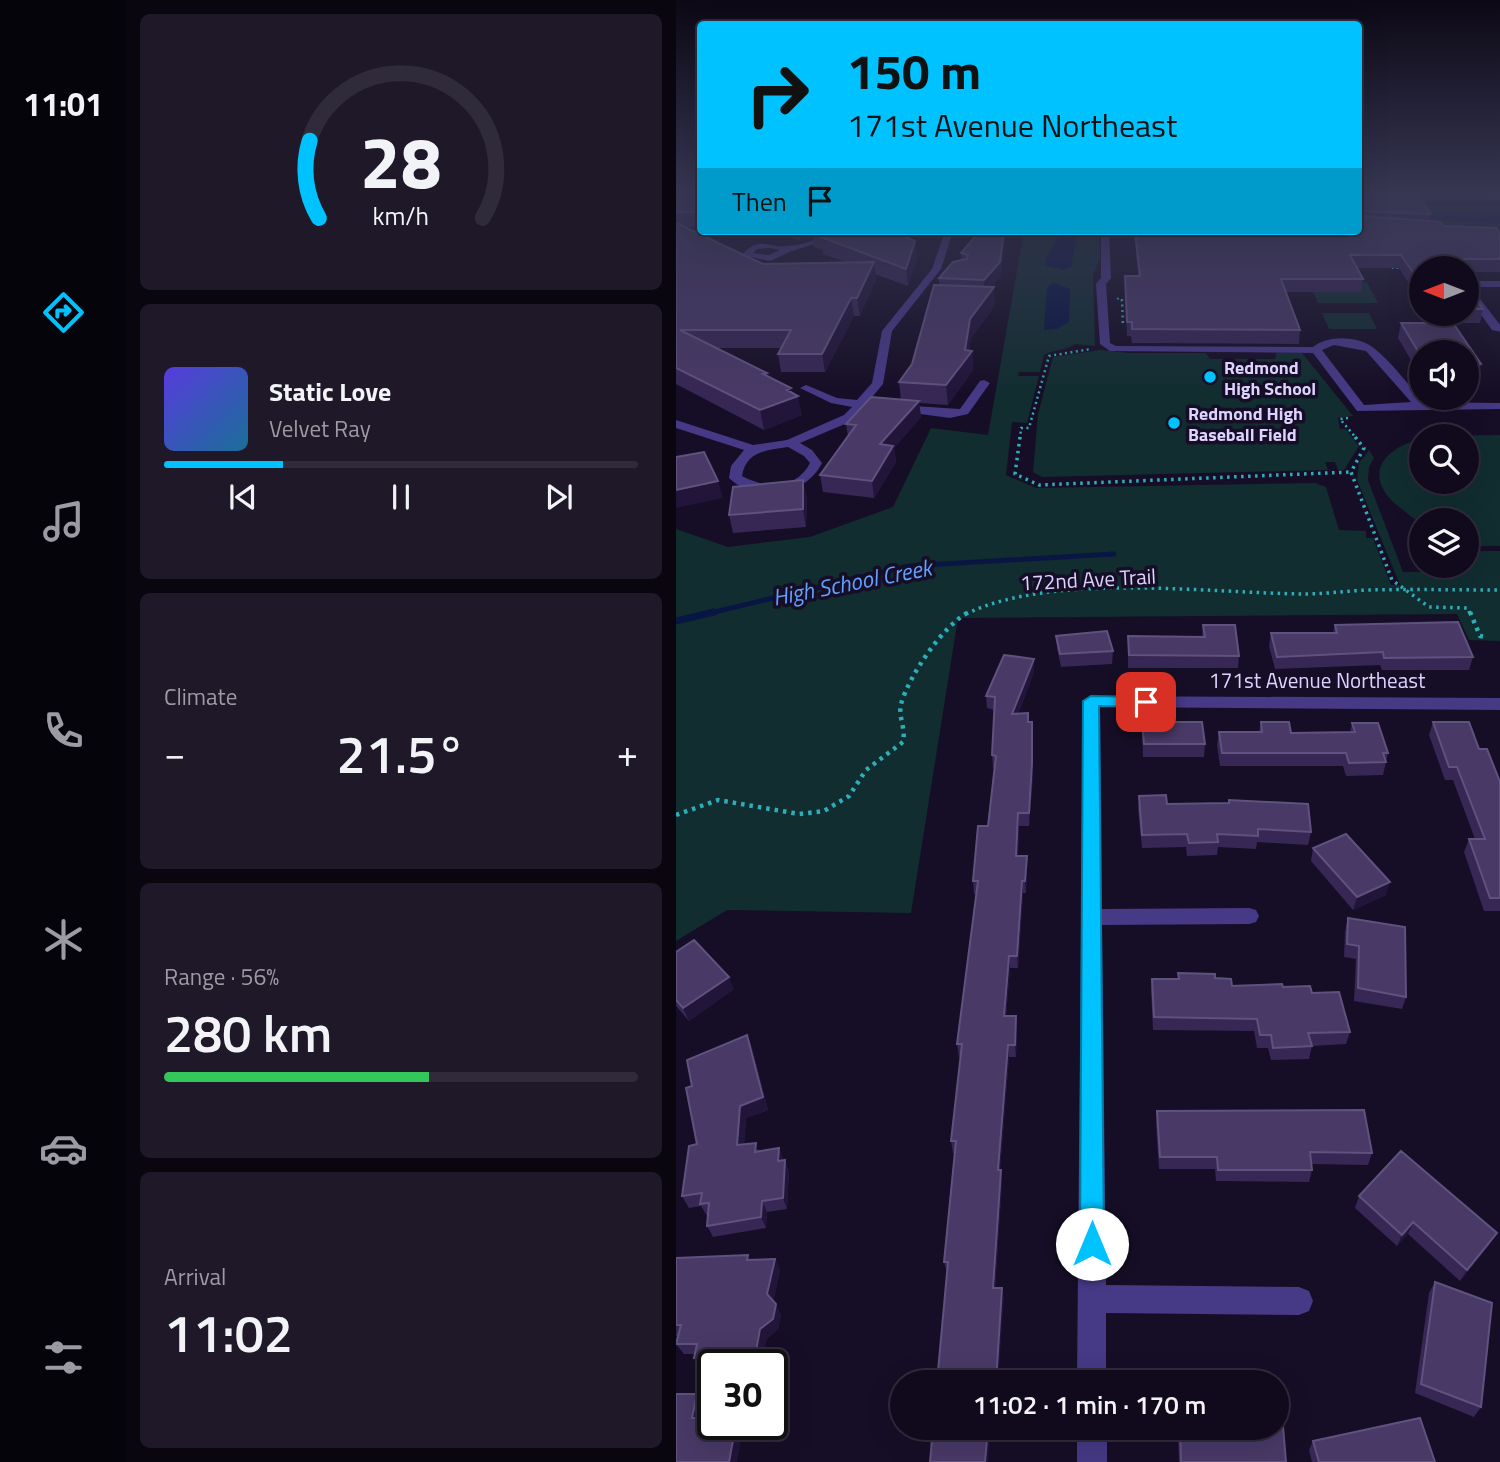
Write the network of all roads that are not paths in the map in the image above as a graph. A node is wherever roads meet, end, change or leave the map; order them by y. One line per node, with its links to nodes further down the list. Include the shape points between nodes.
1 (943, 258): 11 (street, via 941,269 920,297 887,331 877,384)
2 (1106, 258): 7 (street, via 1102,338 1109,346 1131,350)
3 (1500, 284): 4 (street)
4 (1479, 285)
5 (1479, 303): 6 (street)
6 (1500, 328)
7 (1316, 350): 10 (street, via 1335,342 1370,349); 12 (street, via 1361,409)
8 (985, 383): 11 (street, via 964,412)
9 (807, 388): 11 (street, via 835,401)
10 (1409, 393)
11 (859, 405): 16 (street, via 848,418)
12 (1409, 406)
13 (1479, 406): 14 (street)
14 (1500, 407)
15 (676, 424): 17 (street)
16 (790, 443): 17 (street); 17 (street, via 816,463 812,474 798,485 771,490 750,488 735,478 737,466)
17 (752, 449)
18 (1500, 704): 20 (street, 171st Avenue Northeast, via 1091,701)
19 (1249, 916): 20 (street)
20 (1093, 917): 21 (street)
21 (1092, 1298): 22 (street); 23 (street)
22 (1300, 1301)
23 (1092, 1370)
24 (1092, 1440): 25 (street)
25 (1092, 1462)

